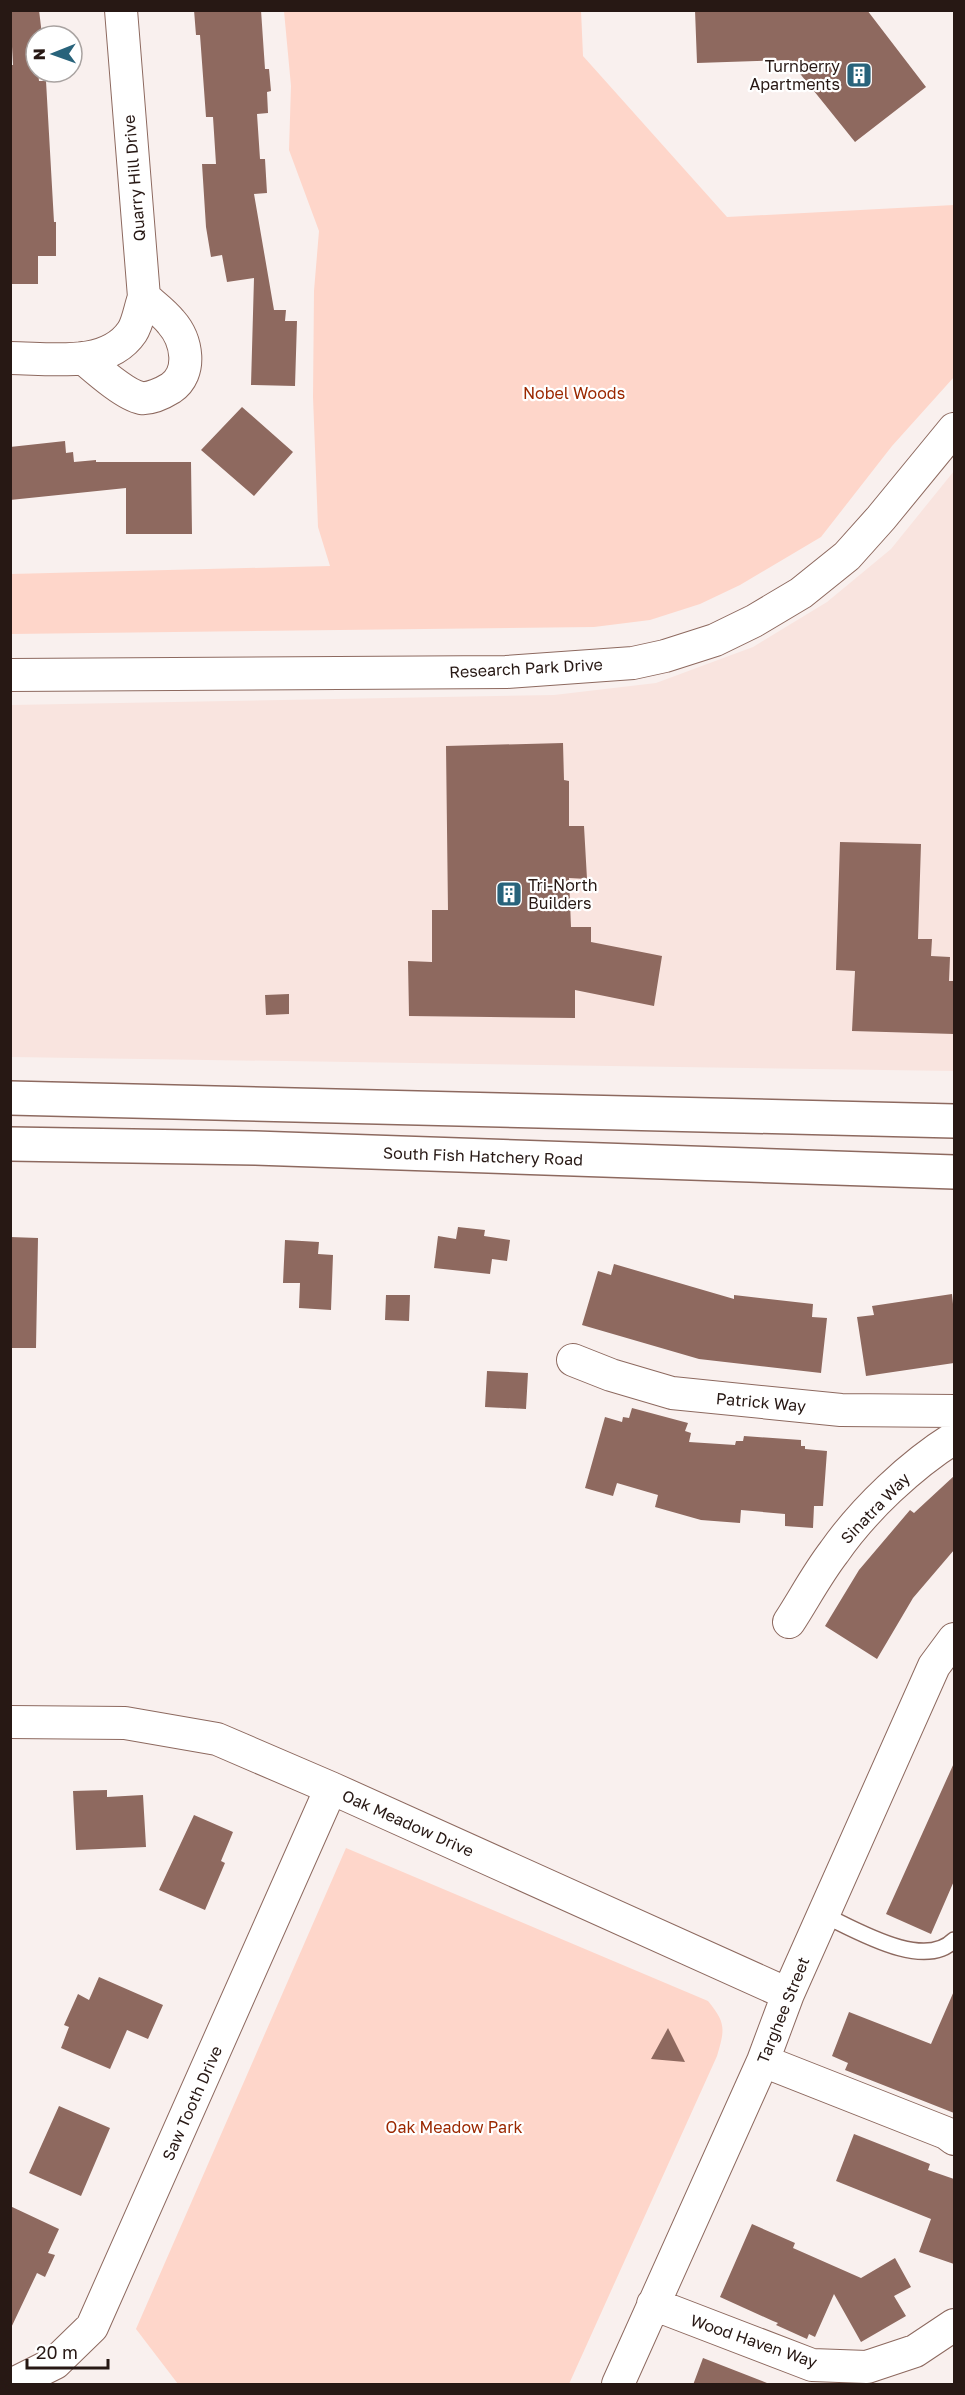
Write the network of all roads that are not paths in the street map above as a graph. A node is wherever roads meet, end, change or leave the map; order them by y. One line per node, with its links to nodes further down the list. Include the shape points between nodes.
1 (121, 10): 2 (street, Quarry Hill Drive)
2 (144, 297): 4 (street, Quarry Hill Drive, via 134,330 125,341 113,350); 4 (street, via 171,322 183,342 186,364 178,383 162,394 141,398)
3 (10, 358): 4 (street)
4 (83, 358)
5 (954, 429): 6 (street, Research Park Drive, via 847,556 801,593 715,640 665,656 633,663 506,672)
6 (10, 675)
7 (10, 1098): 8 (main road)
8 (954, 1121)
9 (10, 1144): 10 (main road, South Fish Hatchery Road)
10 (954, 1172)
11 (573, 1360): 12 (street, Patrick Way, via 672,1393 841,1410)
12 (954, 1411)
13 (954, 1438): 14 (street, Sinatra Way, via 931,1452 871,1508 834,1551)
14 (789, 1622)
15 (954, 1639): 18 (street, Targhee Street, via 934,1666)
16 (10, 1722): 17 (street, Oak Meadow Drive, via 125,1723 217,1739)
17 (331, 1788): 20 (street, Oak Meadow Drive); 25 (street, Saw Tooth Drive, via 92,2327 55,2363)
18 (824, 1914): 19 (lane, via 908,1951 933,1952); 20 (street, Targhee Street)
19 (954, 1940)
20 (788, 1994): 21 (street, Targhee Street)
21 (763, 2061): 22 (street); 23 (street, Targhee Street)
22 (954, 2139)
23 (652, 2304): 24 (street, Wood Haven Way, via 812,2365 867,2367 915,2351); 26 (street, Targhee Street)
24 (954, 2325)
25 (13, 2385)
26 (618, 2385)

